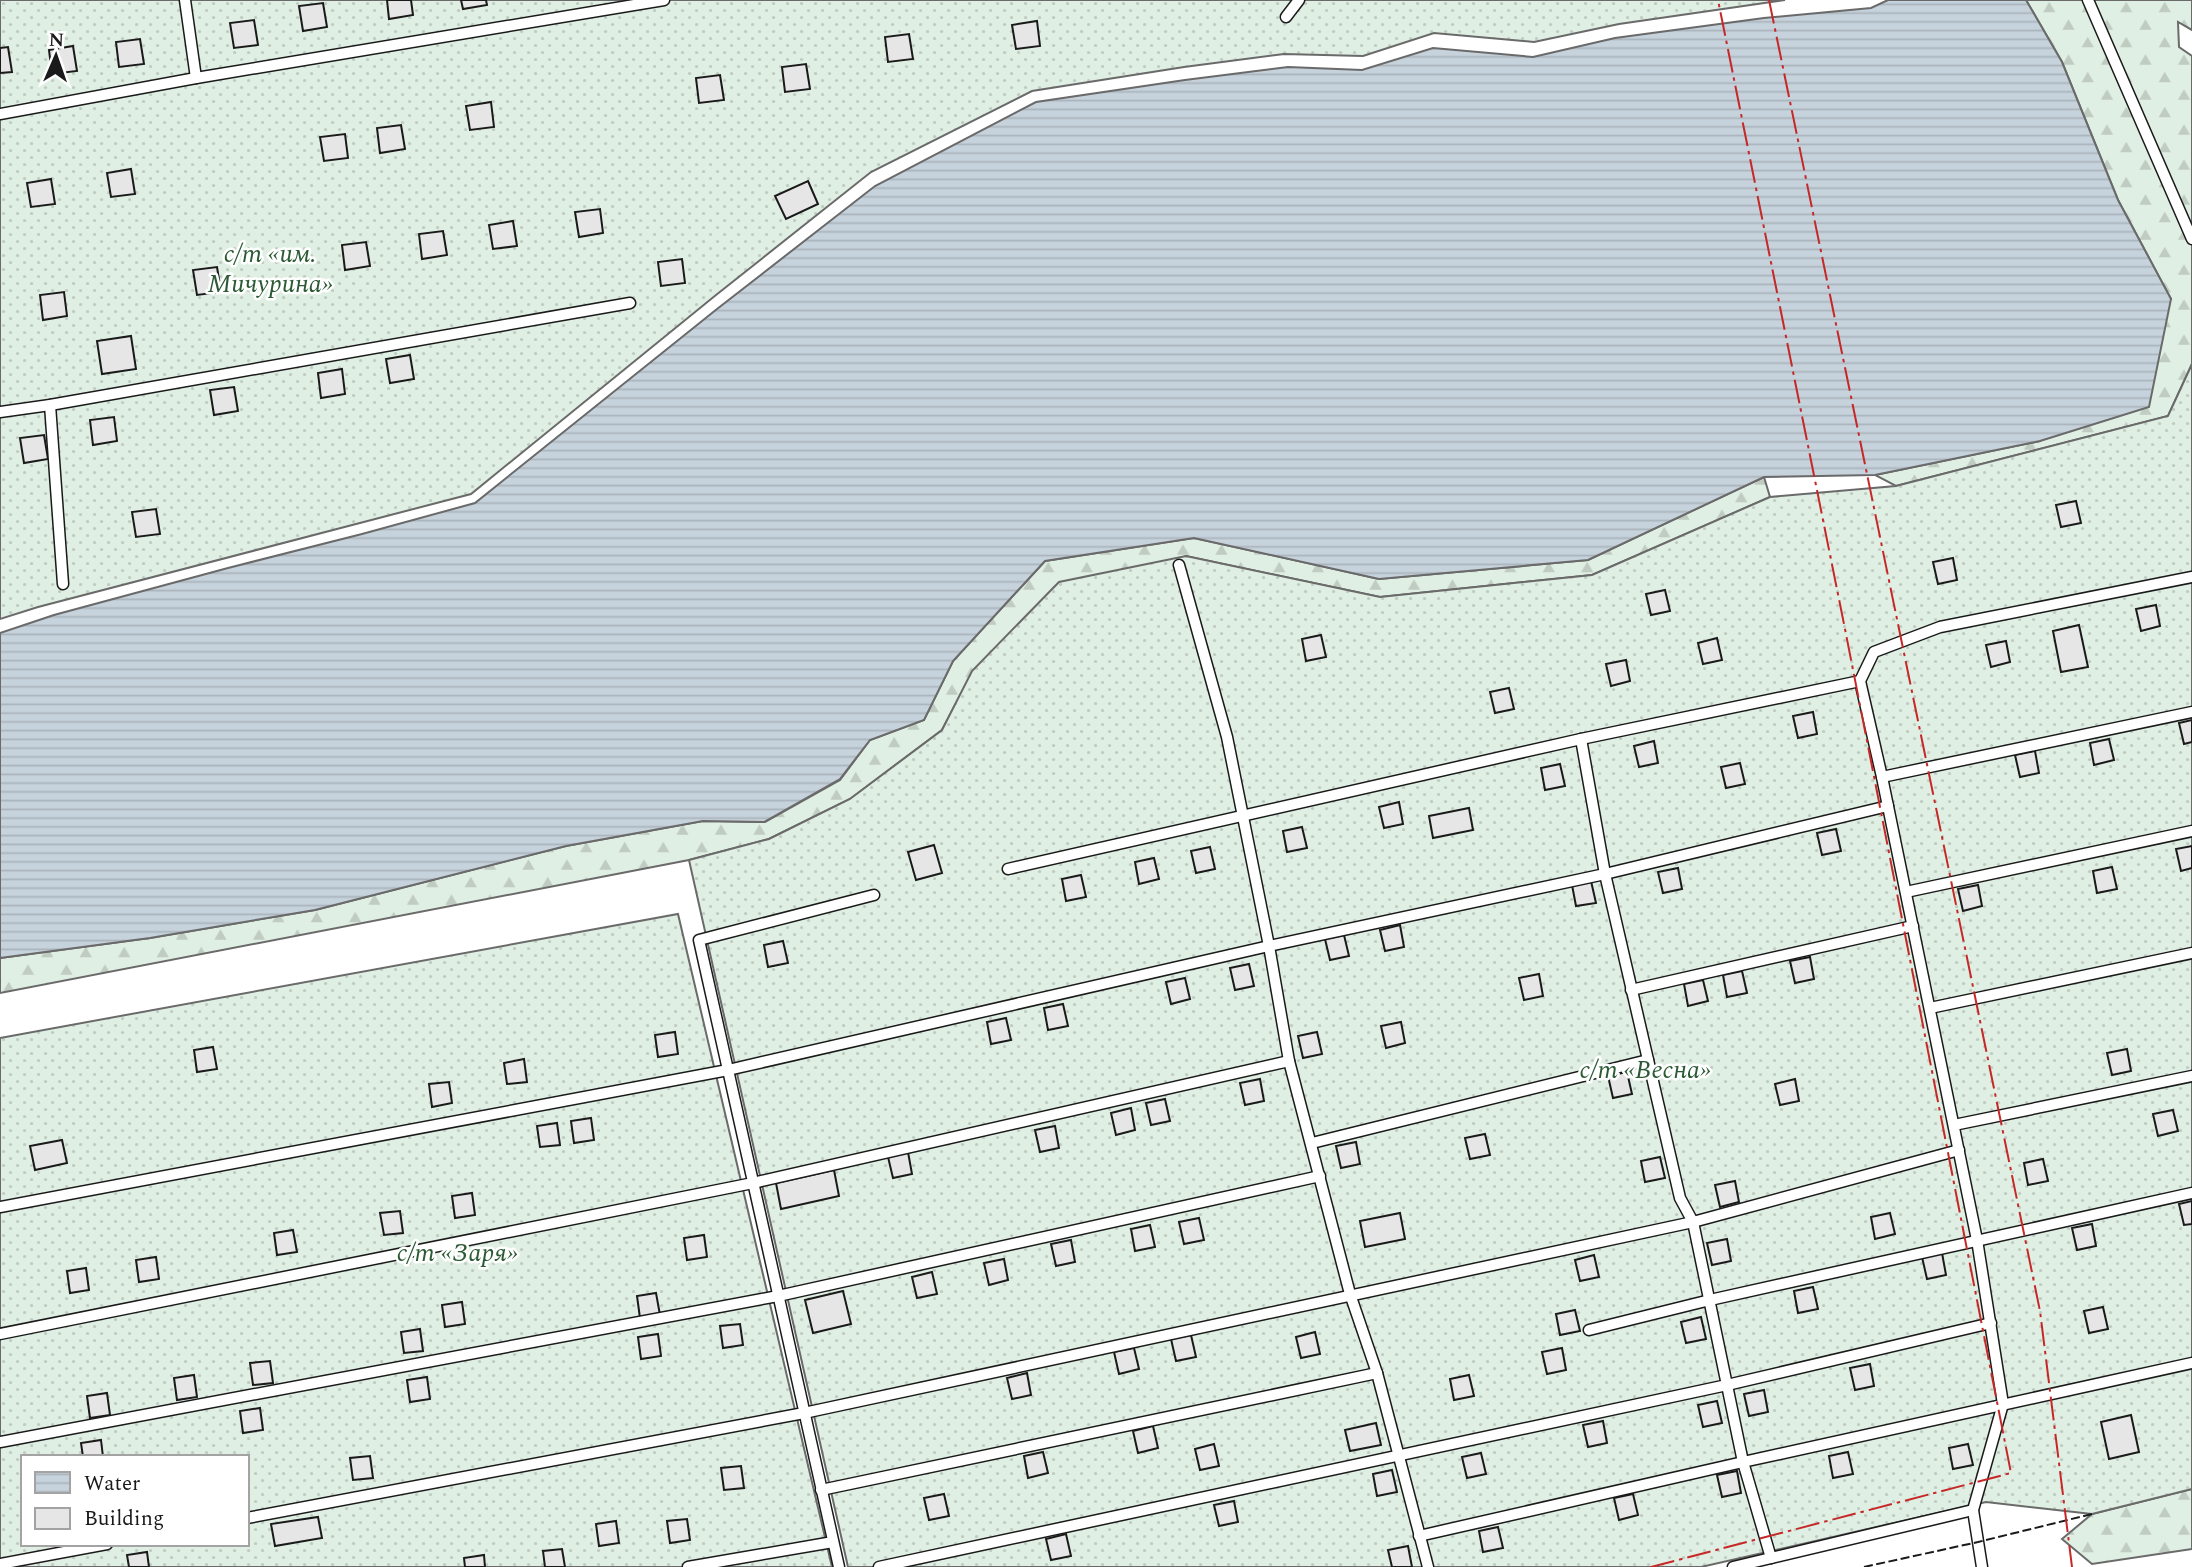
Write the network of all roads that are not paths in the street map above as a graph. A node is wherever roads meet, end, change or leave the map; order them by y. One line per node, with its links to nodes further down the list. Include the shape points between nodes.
1 (185, 0): 6 (lane)
2 (664, 0): 6 (lane)
3 (1298, 0): 5 (lane)
4 (2088, 0): 8 (lane)
5 (1286, 17)
6 (196, 78): 7 (lane)
7 (0, 114)
8 (2192, 239)
9 (630, 303): 10 (lane)
10 (50, 405): 11 (lane); 14 (lane)
11 (0, 412)
12 (1179, 565): 20 (lane, via 1227,737)
13 (2192, 577): 15 (lane, via 1940,627 1874,652)
14 (63, 584)
15 (1860, 681): 17 (lane); 18 (lane)
16 (2192, 712): 18 (lane)
17 (1581, 739): 20 (lane); 23 (lane)
18 (1882, 777): 19 (lane)
19 (1888, 806): 23 (lane); 24 (lane)
20 (1242, 815): 22 (lane); 27 (lane)
21 (2192, 831): 24 (lane)
22 (1008, 869)
23 (1605, 874): 27 (lane); 29 (lane)
24 (1906, 892): 26 (lane)
25 (874, 895): 33 (lane, via 699,940)
26 (1913, 926): 29 (lane); 30 (lane)
27 (1269, 946): 32 (lane); 33 (lane)
28 (2192, 953): 30 (lane)
29 (1631, 990): 31 (lane)
30 (1930, 1008): 35 (lane)
31 (1648, 1060): 36 (lane); 42 (lane, via 1680,1198)
32 (1289, 1061): 36 (lane); 39 (lane)
33 (728, 1070): 39 (lane); 41 (lane)
34 (2192, 1076): 35 (lane)
35 (1954, 1125): 37 (lane)
36 (1312, 1143): 38 (lane)
37 (1959, 1150): 42 (lane); 43 (lane)
38 (1320, 1176): 44 (lane); 45 (lane)
39 (753, 1183): 45 (lane); 49 (lane)
40 (2192, 1193): 43 (lane)
41 (0, 1207)
42 (1693, 1222): 44 (lane); 46 (lane)
43 (1977, 1240): 46 (lane); 47 (lane)
44 (1350, 1294): 51 (lane); 54 (lane)
45 (778, 1296): 54 (lane); 55 (lane)
46 (1710, 1300): 48 (lane); 52 (lane)
47 (1991, 1323): 52 (lane); 53 (lane)
48 (1589, 1330)
49 (0, 1334)
50 (2192, 1363): 53 (lane)
51 (1377, 1373): 56 (lane); 58 (lane)
52 (1727, 1385): 56 (lane); 57 (lane)
53 (2003, 1404): 57 (lane); 59 (lane)
54 (804, 1413): 58 (lane); 60 (lane)
55 (0, 1442)
56 (1398, 1455): 61 (lane); 68 (lane)
57 (1743, 1462): 61 (lane); 64 (lane)
58 (821, 1490): 62 (lane)
59 (1973, 1510): 64 (lane); 71 (lane)
60 (248, 1518)
61 (1419, 1535): 69 (lane)
62 (833, 1542): 66 (lane); 67 (lane)
63 (96, 1546): 65 (lane)
64 (1771, 1558): 70 (lane)
65 (0, 1564)
66 (688, 1567)
67 (839, 1567)
68 (879, 1567)
69 (1428, 1567)
70 (1733, 1567)
71 (1982, 1567)

